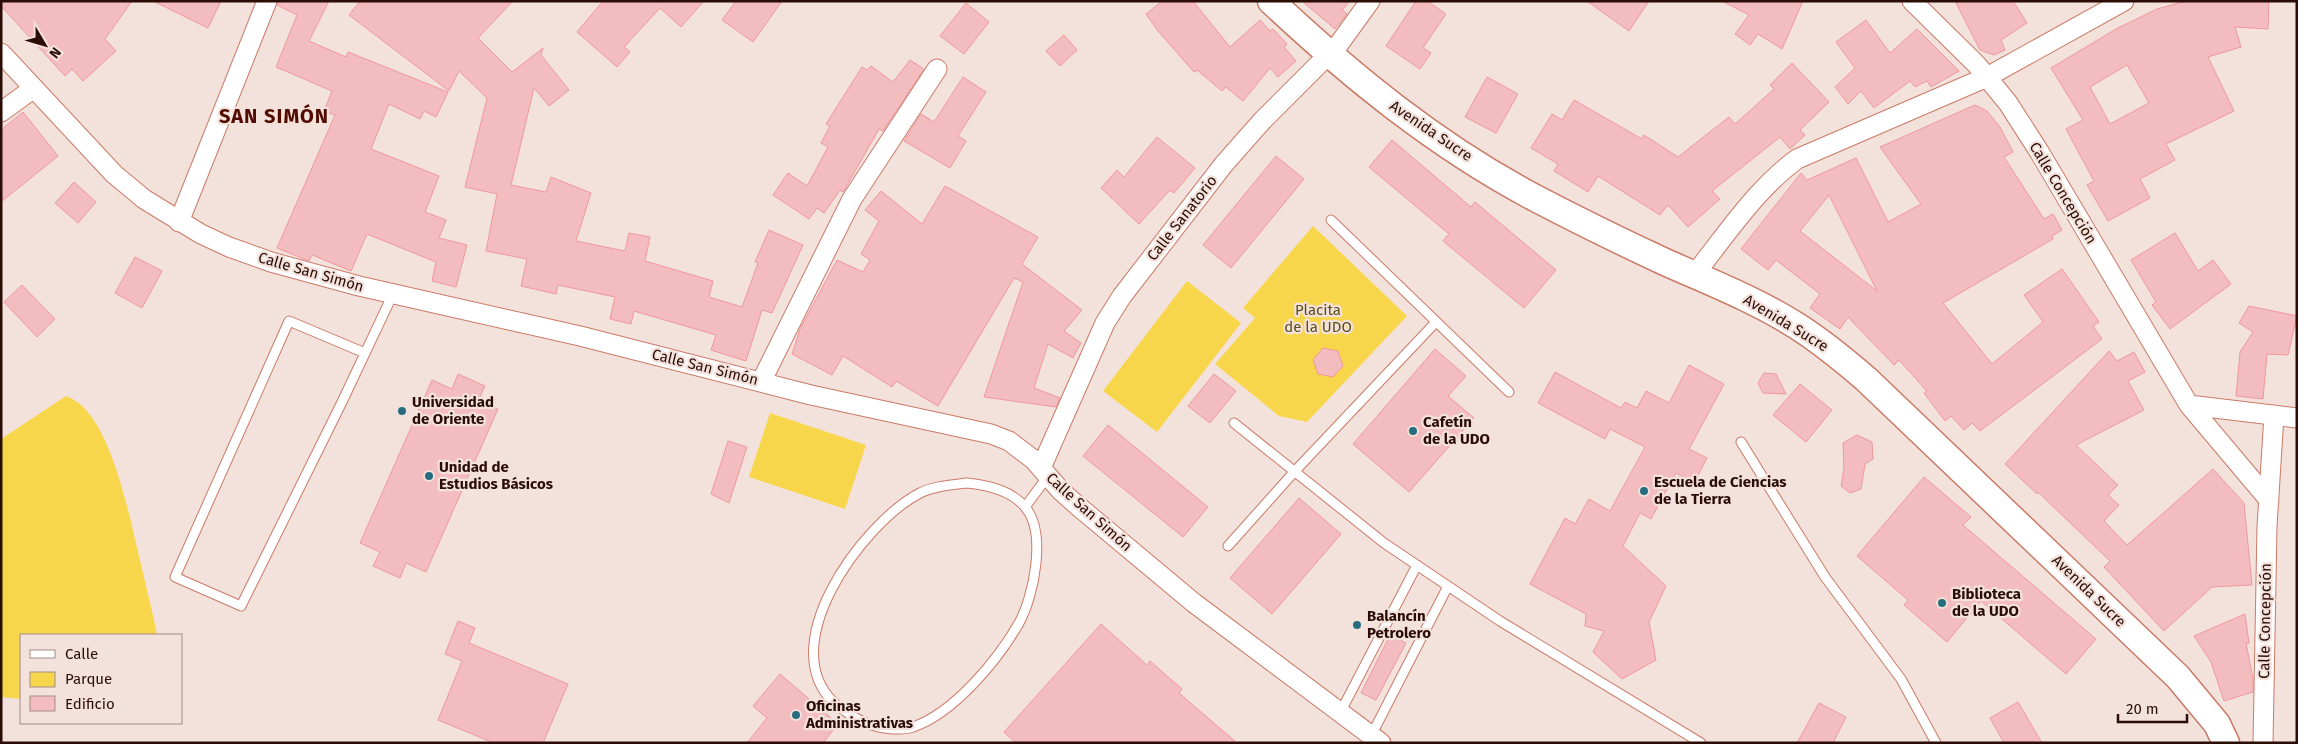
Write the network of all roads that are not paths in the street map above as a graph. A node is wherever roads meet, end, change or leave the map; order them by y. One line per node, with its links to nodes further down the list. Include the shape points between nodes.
1 (267, 1): 13 (street)
2 (1271, 1): 7 (street, Avenida Sucre)
3 (1370, 1): 7 (street, Calle Sanatorio, via 1347,36)
4 (1912, 1): 9 (street, Calle Concepción)
5 (2124, 1): 9 (street)
6 (1, 53): 10 (street, Calle San Simón)
7 (1329, 53): 14 (street, Avenida Sucre, via 1388,103 1466,156 1534,197); 26 (street, Calle Sanatorio, via 1224,164 1122,296 1101,332)
8 (937, 69): 18 (street, via 852,199)
9 (1987, 77): 14 (street, via 1797,159 1760,193); 20 (street, Calle Concepción, via 2040,153)
10 (34, 88): 11 (street); 13 (street, Calle San Simón, via 114,174)
11 (1, 112)
12 (1331, 220): 16 (lane)
13 (179, 222): 15 (street, Calle San Simón, via 208,238 271,262)
14 (1694, 275): 36 (street, Avenida Sucre, via 1797,326 1866,379 2178,677 2217,724)
15 (393, 294): 17 (lane); 18 (street, Calle San Simón, via 580,336)
16 (1436, 322): 19 (lane); 25 (lane)
17 (365, 353): 17 (lane, via 289,321 174,577 241,606)
18 (761, 382): 26 (street, Calle San Simón, via 991,434 1009,441)
19 (1509, 392)
20 (2189, 405): 21 (street); 27 (street, Calle Concepción)
21 (2274, 415): 22 (street); 27 (street, Calle Concepción)
22 (2297, 418)
23 (1234, 422): 25 (lane)
24 (1741, 442): 35 (lane, via 1830,584 1901,679)
25 (1295, 471): 29 (lane); 30 (lane, via 1384,543)
26 (1044, 472): 28 (lane); 32 (street, Calle San Simón, via 1079,507 1194,602)
27 (2269, 500): 37 (street, Calle Concepción)
28 (1025, 507): 28 (lane, via 1004,492 967,483 936,487 920,493 889,516 866,539 836,578 819,618 814,666 829,699 857,719 895,729 911,728 925,722 960,696 1003,648 1020,621 1029,598 1035,574 1036,545 1035,527)
29 (1228, 546)
30 (1417, 565): 31 (lane); 32 (lane)
31 (1448, 586): 33 (lane); 34 (lane)
32 (1340, 713): 33 (street, Calle San Simón)
33 (1376, 739)
34 (1701, 743)
35 (1936, 743)
36 (2226, 743)
37 (2264, 743)

